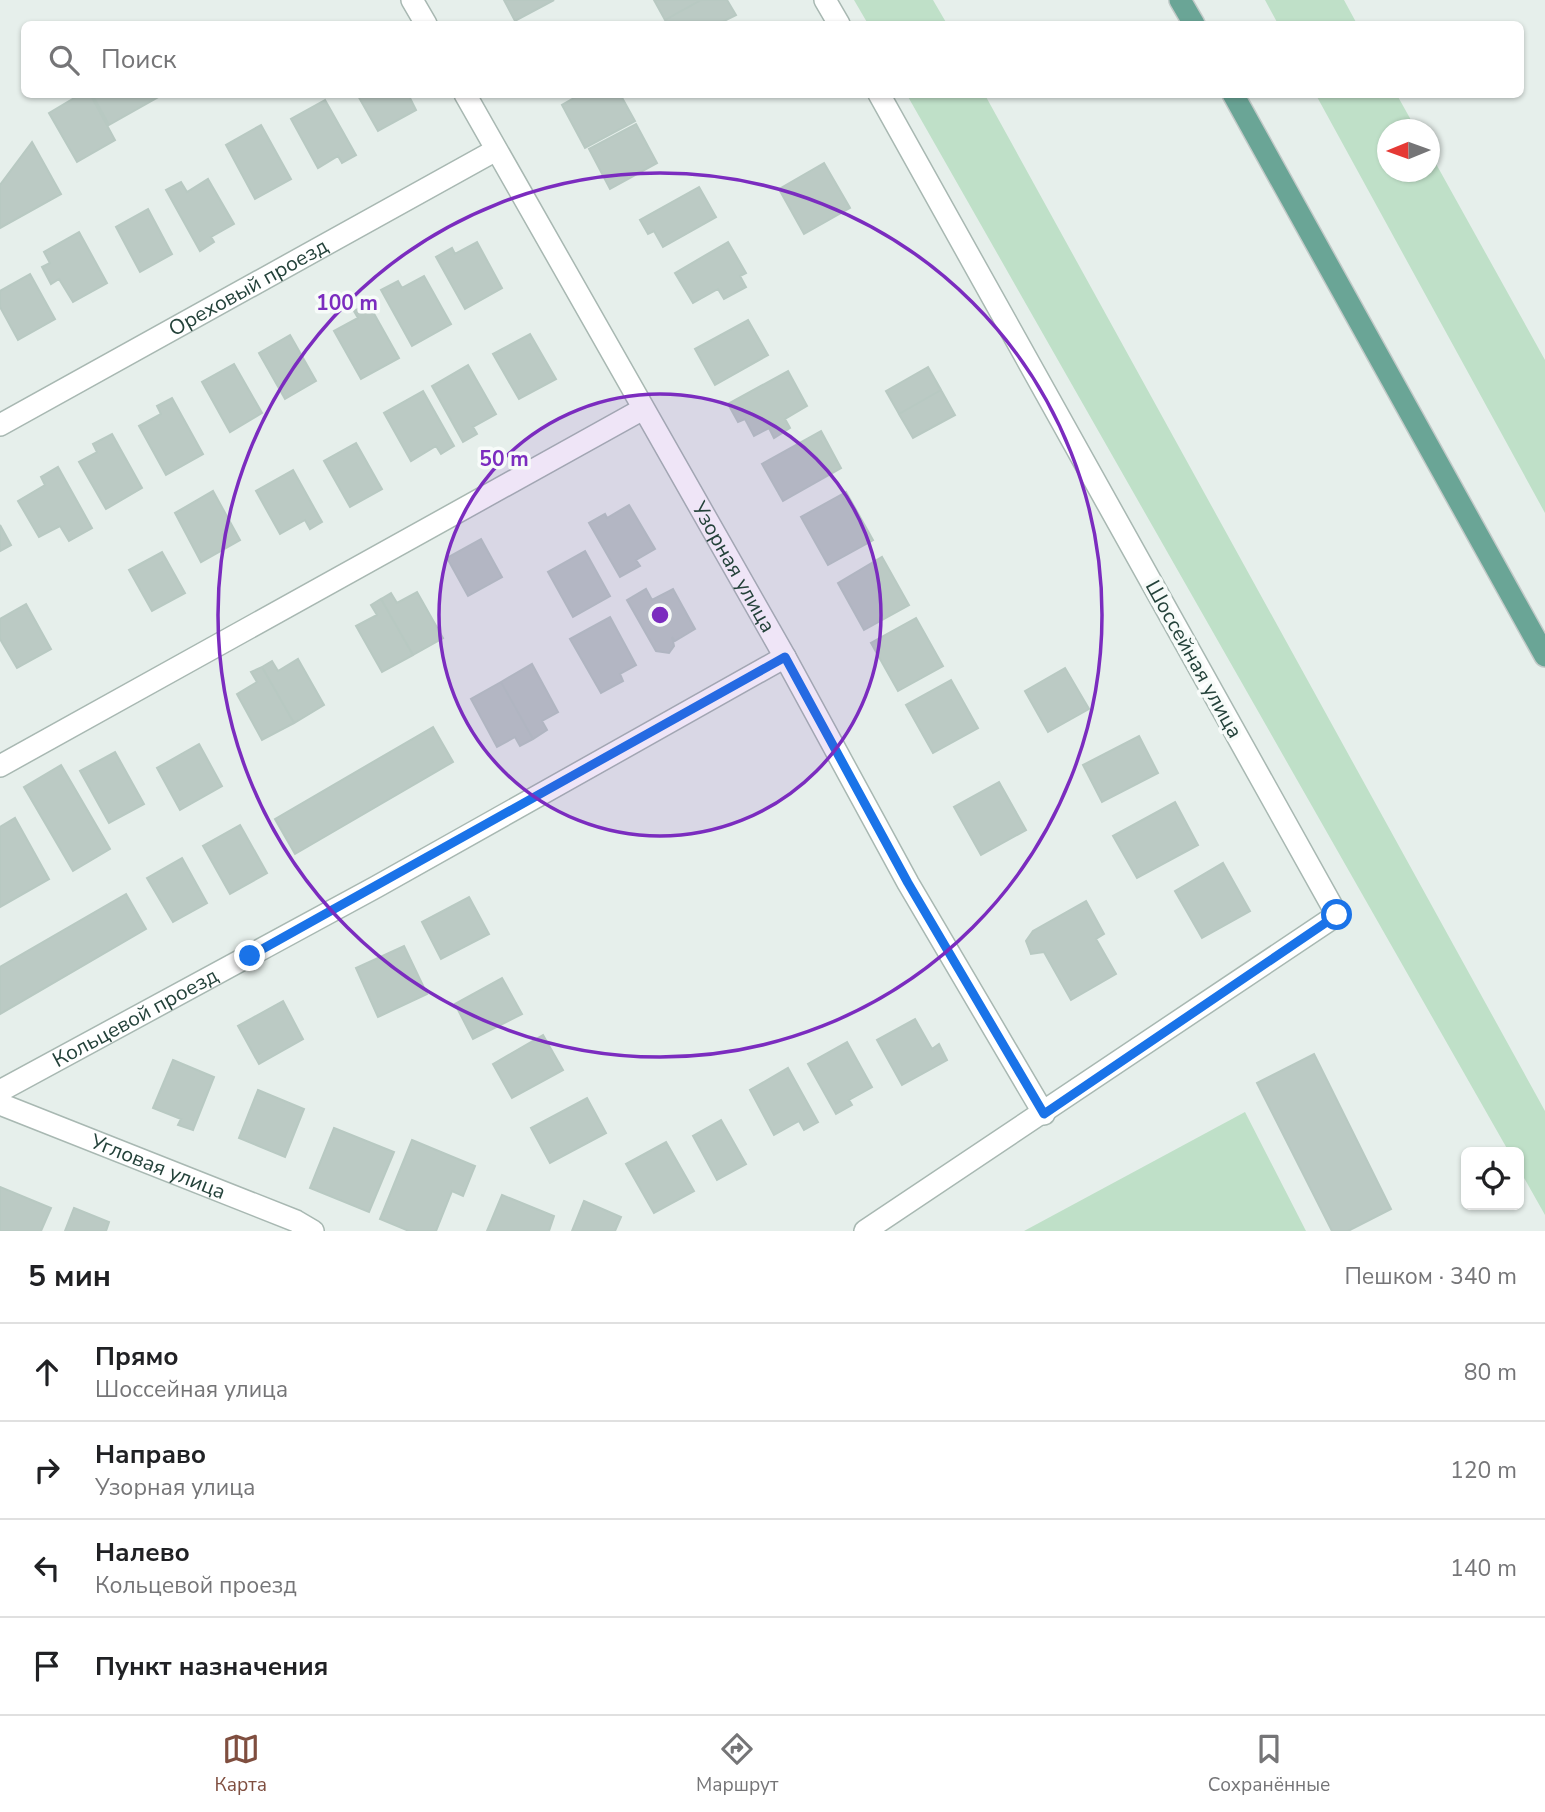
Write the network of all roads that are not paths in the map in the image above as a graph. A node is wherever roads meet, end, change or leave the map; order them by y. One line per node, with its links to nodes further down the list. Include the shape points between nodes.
1 (412, 0): 4 (street)
2 (825, 0): 5 (street)
3 (1180, 0): 6 (main road)
4 (424, 21)
5 (837, 21)
6 (1192, 21)
7 (467, 98): 10 (street, Узорная улица)
8 (881, 98): 18 (street, Шоссейная улица, via 1337,915)
9 (1235, 98): 13 (main road)
10 (496, 150): 11 (street, Узорная улица); 12 (street, Ореховый проезд)
11 (643, 409): 14 (street, Узорная улица); 15 (street)
12 (0, 425)
13 (1545, 656)
14 (785, 657): 16 (street, Кольцевой проезд); 18 (street, Узорная улица, via 908,883)
15 (0, 766)
16 (0, 1091)
17 (0, 1104): 19 (street, Угловая улица)
18 (1044, 1114): 20 (street)
19 (313, 1231)
20 (865, 1231)

